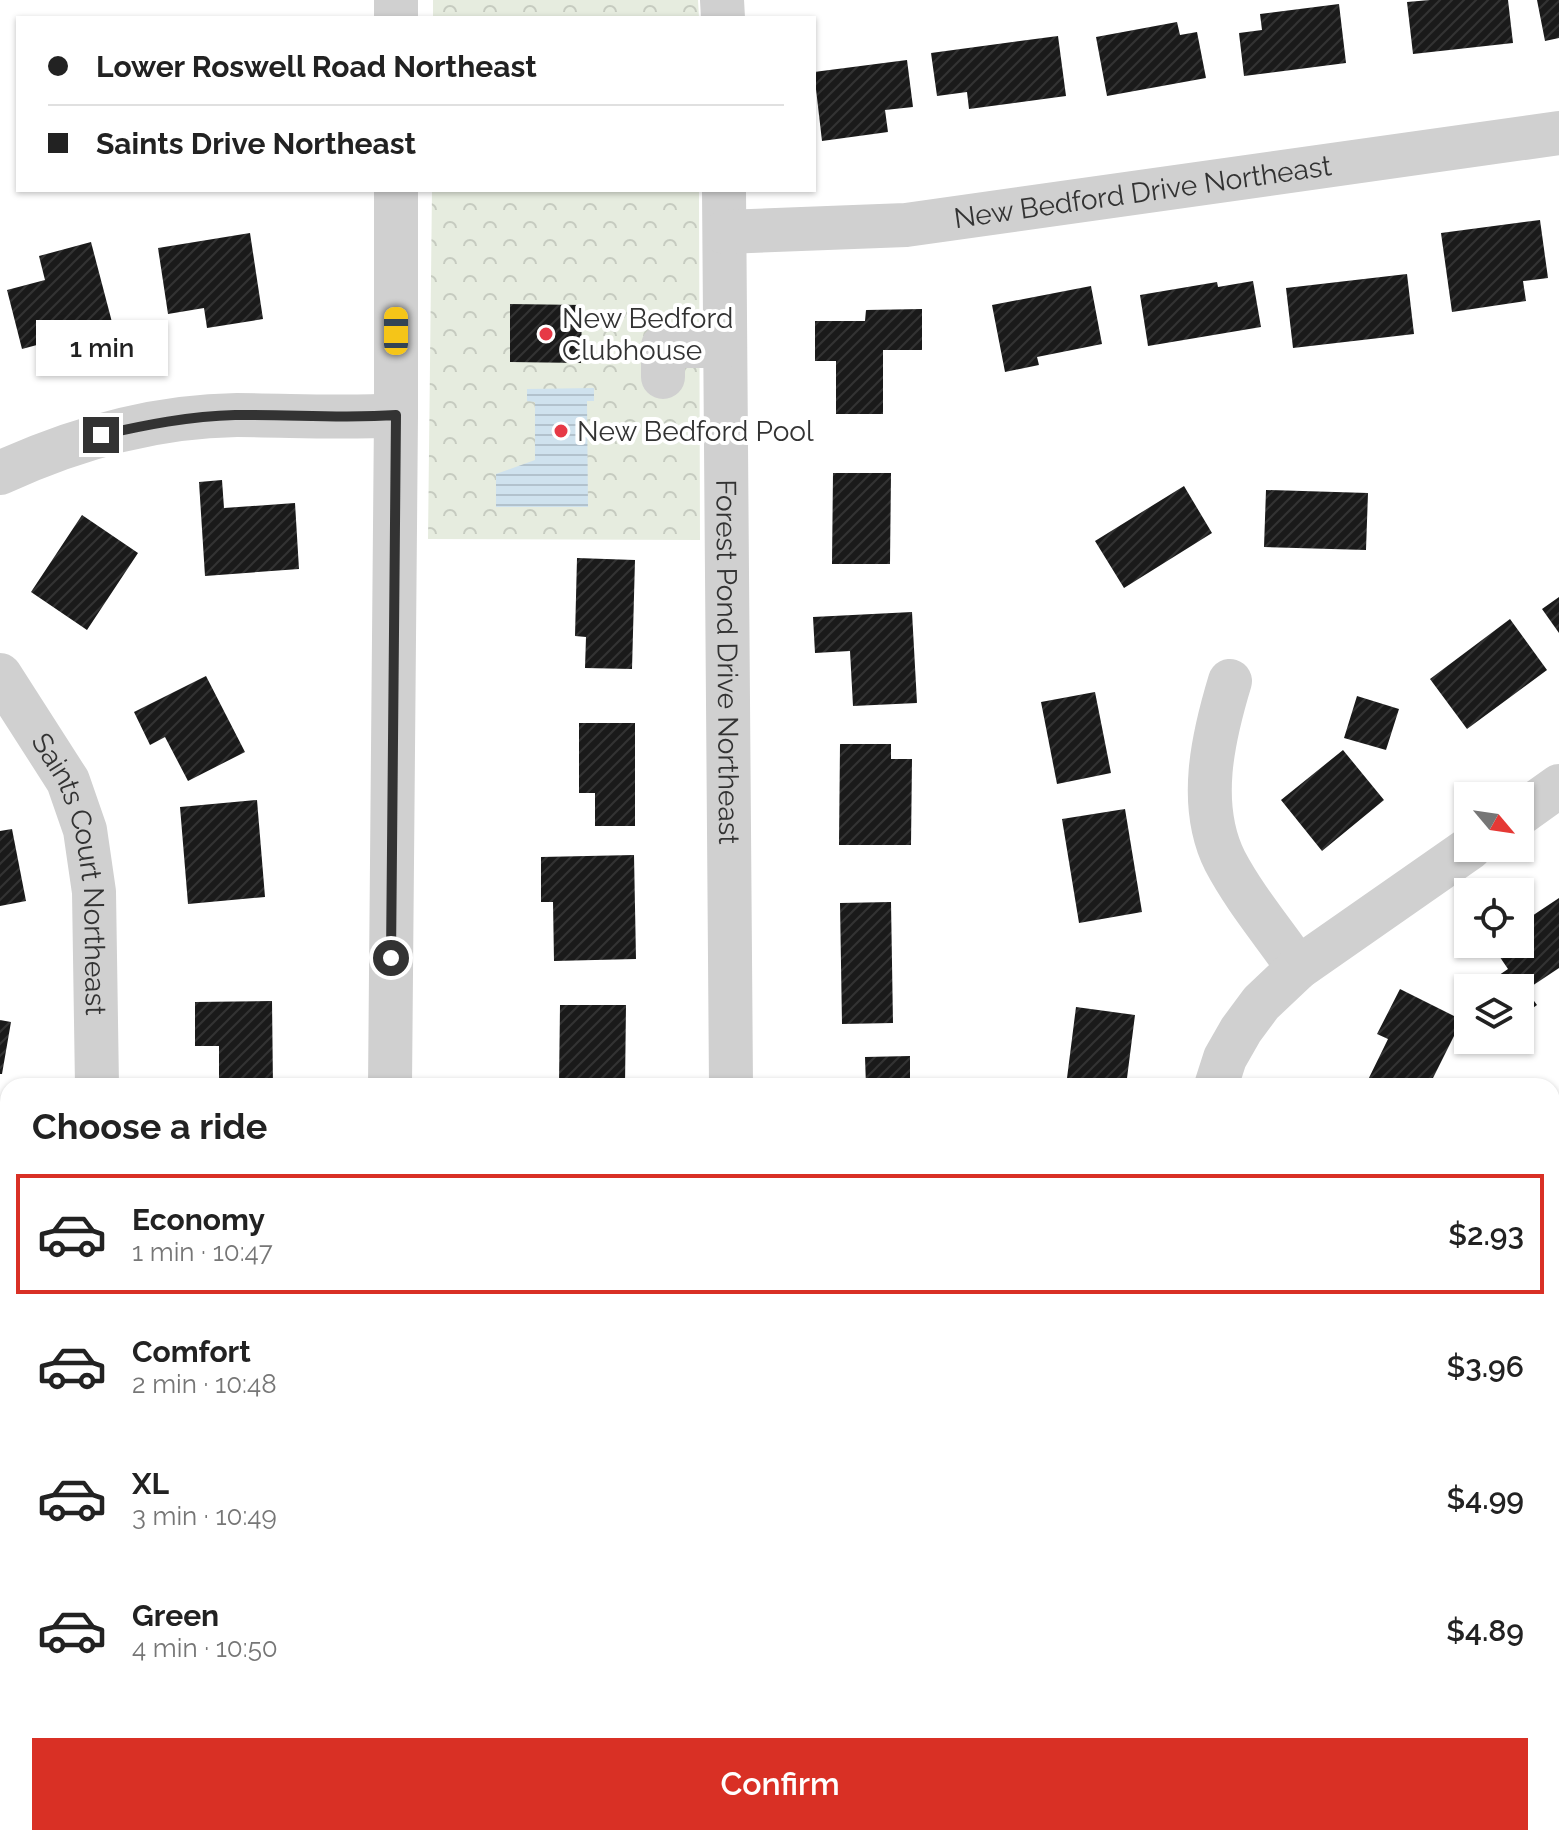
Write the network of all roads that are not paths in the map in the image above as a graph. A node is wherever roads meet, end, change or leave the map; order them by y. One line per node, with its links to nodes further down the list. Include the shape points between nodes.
1 (1559, 133): 3 (street, New Bedford Drive Northeast, via 906,225)
2 (396, 192): 6 (street)
3 (724, 211): 4 (street, Forest Pond Drive Northeast)
4 (725, 346): 5 (street, via 663,346); 16 (street, Forest Pond Drive Northeast)
5 (663, 377)
6 (396, 415): 7 (street, via 234,415 160,423 88,439); 15 (street)
7 (0, 473)
8 (0, 675): 14 (street, Saints Court Northeast, via 68,781 85,830 94,892)
9 (1230, 681): 13 (street, via 1209,790 1215,831 1239,884)
10 (1559, 786): 11 (street)
11 (1534, 804)
12 (1454, 859): 13 (street)
13 (1298, 968): 17 (street, via 1241,1030)
14 (97, 1078)
15 (390, 1078)
16 (731, 1078)
17 (1219, 1078)

